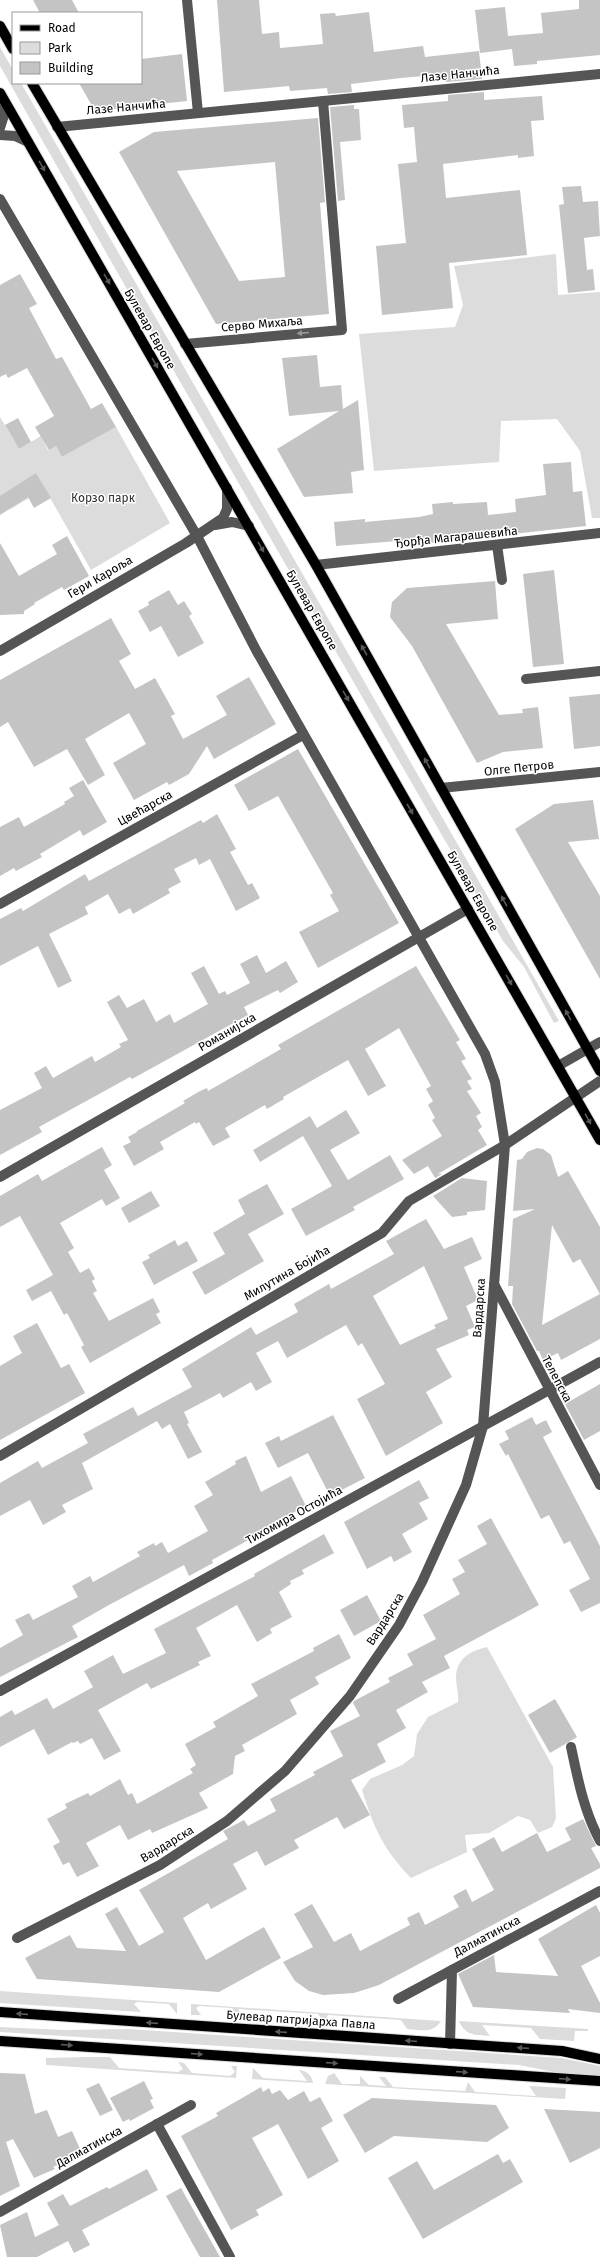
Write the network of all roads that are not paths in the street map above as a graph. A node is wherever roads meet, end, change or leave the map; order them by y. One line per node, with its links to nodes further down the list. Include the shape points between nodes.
1 (187, 0): 8 (street)
2 (0, 26): 3 (main road)
3 (12, 47)
4 (600, 74): 7 (street, Лазе Нанчића)
5 (33, 84): 9 (main road, Булевар Европе)
6 (1, 94): 10 (street, via 5,112); 12 (main road, Булевар Европе)
7 (323, 101): 8 (street, Лазе Нанчића); 14 (street, Серво Михаља, one-way to 14, via 342,330)
8 (198, 113): 9 (street, Лазе Нанчића)
9 (57, 127): 14 (main road, Булевар Европе)
10 (0, 128)
11 (0, 135): 12 (street, via 15,136)
12 (28, 142): 15 (main road, Булевар Европе, one-way to 15)
13 (0, 199): 19 (street)
14 (185, 344): 21 (main road, Булевар Европе)
15 (228, 488): 16 (street, Гери Кароља, via 225,514); 17 (main road, Булевар Европе)
16 (213, 525): 17 (street, Гери Кароља, via 232,522); 19 (street, Гери Кароља)
17 (249, 526): 30 (main road, Булевар Европе, one-way to 30)
18 (600, 533): 20 (street, Ђорђа Магарашевића)
19 (197, 536): 23 (street, Гери Кароља); 26 (street)
20 (497, 545): 21 (street, Ђорђа Магарашевића); 22 (street)
21 (316, 565): 28 (main road, Булевар Европе, one-way to 21)
22 (502, 580)
23 (0, 650)
24 (600, 672): 25 (street)
25 (526, 679)
26 (303, 735): 29 (street, Цвећарска); 31 (street)
27 (600, 772): 28 (street, Олге Петров)
28 (441, 788): 33 (main road, Булевар Европе, one-way to 28)
29 (0, 904)
30 (468, 909): 31 (street, Романијска); 34 (main road, Булевар Европе, one-way to 34)
31 (418, 938): 39 (street, via 485,1054 495,1082); 40 (street, Романијска)
32 (600, 1042): 33 (street)
33 (587, 1049): 34 (street); 35 (main road, Булевар Европе)
34 (558, 1066): 37 (main road, Булевар Европе)
35 (600, 1071)
36 (600, 1081): 37 (street, Милутина Бојића)
37 (576, 1098): 38 (main road, Булевар Европе, one-way to 38); 39 (street, Милутина Бојића)
38 (600, 1140)
39 (505, 1144): 41 (street, Вардарска); 45 (street, Милутина Бојића, via 409,1201 382,1233)
40 (0, 1177)
41 (494, 1284): 43 (street, Телепска); 44 (street, Вардарска)
42 (600, 1362): 43 (street, Тихомира Остојића)
43 (549, 1391): 44 (street, Тихомира Остојића); 46 (street, Телепска)
44 (483, 1426): 47 (street, Тихомира Остојића); 51 (street, Вардарска, via 466,1485 440,1546 399,1625 350,1696 285,1771 227,1821 160,1865)
45 (0, 1456)
46 (600, 1485)
47 (0, 1691)
48 (571, 1747): 49 (street, via 580,1793)
49 (600, 1841)
50 (600, 1891): 52 (street, Далматинска)
51 (18, 1938)
52 (452, 1970): 53 (street); 56 (street, Далматинска)
53 (398, 1999)
54 (0, 2012): 56 (main road, Булевар патријарха Павла, one-way to 54)
55 (0, 2040): 58 (main road, one-way to 58)
56 (450, 2044): 57 (main road, Булевар патријарха Павла, one-way to 56, via 562,2051)
57 (600, 2059)
58 (600, 2081)
59 (191, 2105): 60 (street, Далматинска)
60 (157, 2124): 61 (street, Далматинска); 62 (street)
61 (0, 2212)
62 (230, 2257)

